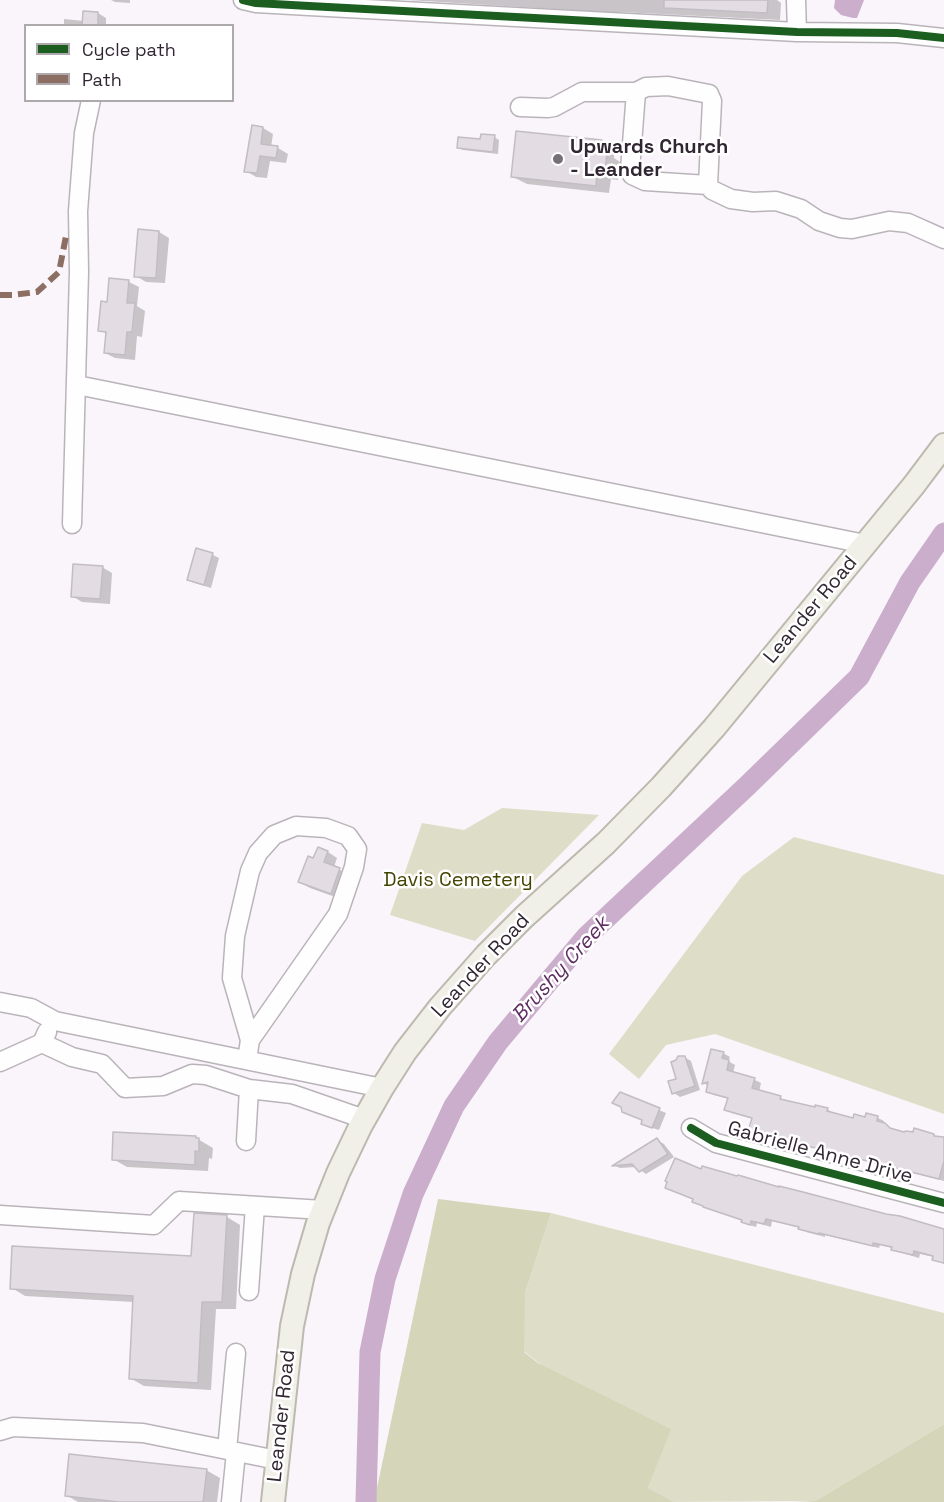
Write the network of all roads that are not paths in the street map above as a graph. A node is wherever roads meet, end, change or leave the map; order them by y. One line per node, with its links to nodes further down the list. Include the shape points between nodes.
1 (243, 0): 3 (street)
2 (796, 0): 3 (street)
3 (797, 32): 4 (street, via 897,33)
4 (944, 38)
5 (636, 92): 7 (street, via 582,92 554,107); 8 (street, via 632,175 645,181); 8 (street, via 646,87 668,86 708,94 712,100)
6 (91, 102): 10 (street, via 78,211)
7 (520, 107)
8 (708, 185): 9 (street, via 731,199 776,201 840,228 852,230 889,221 908,223)
9 (944, 239)
10 (77, 385): 12 (street); 13 (street)
11 (944, 445): 13 (main road, Leander Road)
12 (72, 524)
13 (865, 544): 20 (main road, Leander Road, via 661,787 486,955 426,1025)
14 (0, 1002): 15 (street, via 31,1008)
15 (52, 1019): 17 (street); 18 (street)
16 (250, 1040): 16 (street, via 232,978 235,936 258,853 274,835 296,826 326,828 348,836 357,849 338,914); 18 (street)
17 (42, 1043): 19 (street); 21 (street, via 72,1057 102,1064 125,1088 163,1086 192,1074)
18 (247, 1060): 20 (street)
19 (0, 1062)
20 (382, 1088): 22 (main road, Leander Road)
21 (249, 1089): 22 (street, via 292,1094); 24 (street)
22 (364, 1119): 27 (main road, Leander Road)
23 (692, 1128): 25 (street, Gabrielle Anne Drive, via 716,1143)
24 (246, 1141)
25 (944, 1203)
26 (255, 1206): 27 (street); 28 (street, via 179,1201 154,1225); 29 (street)
27 (323, 1210): 33 (main road, Leander Road, via 292,1326)
28 (0, 1215)
29 (249, 1291)
30 (236, 1353): 32 (street)
31 (0, 1431): 32 (street, via 13,1427 143,1433)
32 (231, 1451): 33 (street); 34 (street)
33 (277, 1460): 35 (main road, Leander Road)
34 (231, 1502)
35 (273, 1502)

